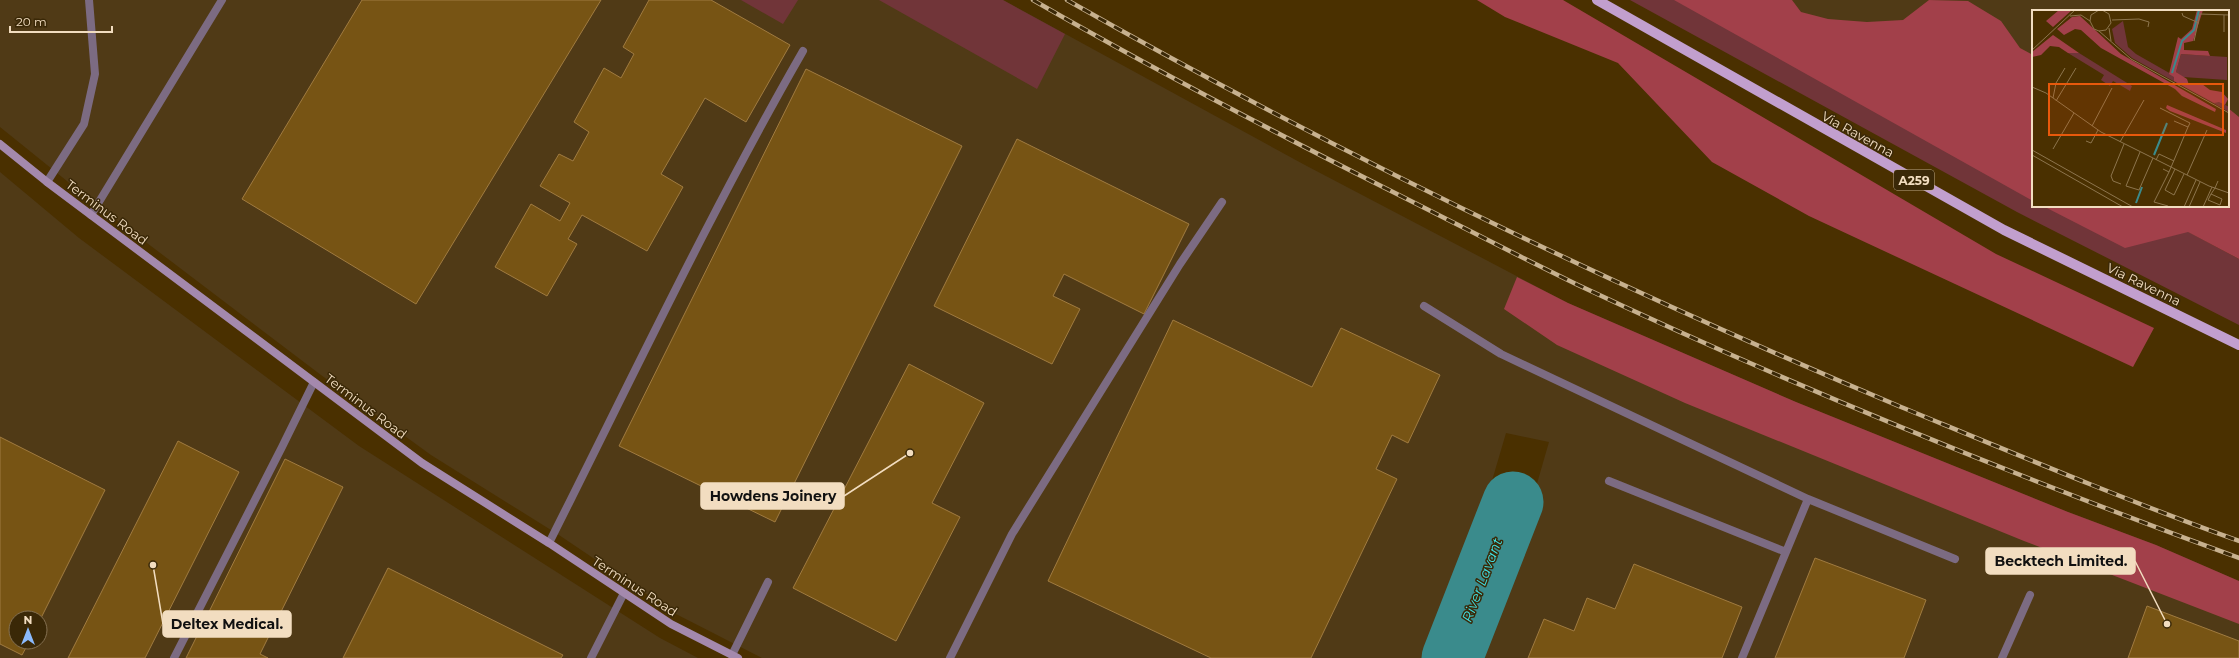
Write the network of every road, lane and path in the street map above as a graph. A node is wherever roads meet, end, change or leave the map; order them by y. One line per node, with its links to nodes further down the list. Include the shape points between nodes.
1 (89, 0): 6 (lane, via 95,74 84,124)
2 (222, 0): 8 (lane)
3 (1597, 0): 10 (main road, Via Ravenna / A259, via 2004,230)
4 (803, 51): 14 (lane, via 708,225)
5 (0, 144): 6 (street, Terminus Road)
6 (47, 182): 8 (street, Terminus Road)
7 (1222, 202): 23 (lane, via 1180,264 1012,534)
8 (91, 215): 11 (street, Terminus Road)
9 (1424, 306): 13 (lane, via 1501,354)
10 (2239, 345)
11 (314, 382): 14 (street, Terminus Road, via 422,463); 21 (lane)
12 (1609, 481): 15 (lane)
13 (1808, 499): 15 (lane); 16 (lane)
14 (549, 543): 18 (street, Terminus Road)
15 (1786, 552): 24 (lane)
16 (1955, 559)
17 (768, 582): 20 (lane)
18 (624, 593): 20 (street, Terminus Road, via 671,624); 22 (lane)
19 (2030, 595): 25 (lane)
20 (735, 657)
21 (174, 658)
22 (591, 658)
23 (950, 658)
24 (1742, 658)
25 (2002, 658)

